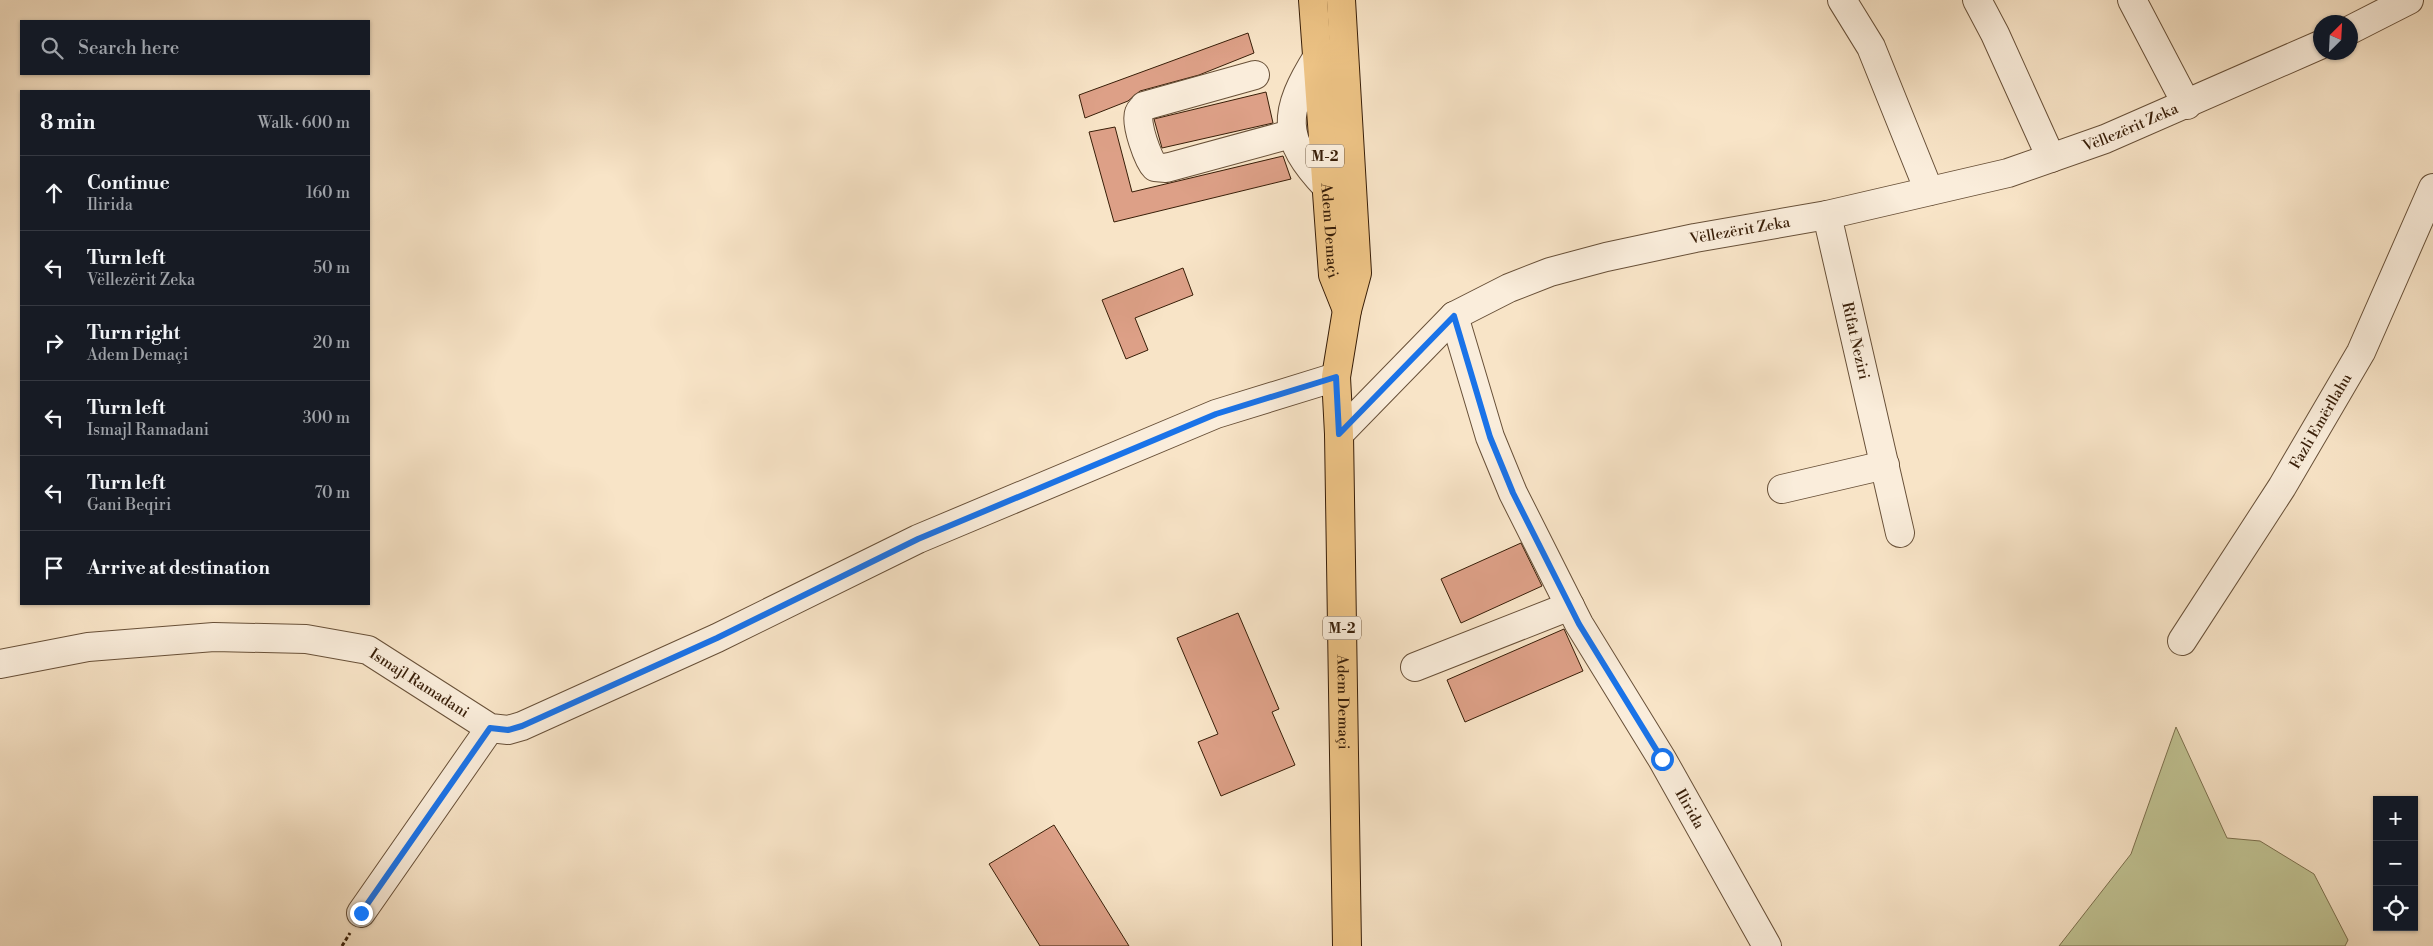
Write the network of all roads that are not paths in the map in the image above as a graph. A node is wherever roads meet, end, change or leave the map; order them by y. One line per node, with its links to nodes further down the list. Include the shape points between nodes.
1 (1313, 0): 9 (main road, Adem Demaçi / M-2)
2 (1341, 0): 18 (main road, Adem Demaçi / M-2, via 1356,273)
3 (1842, 0): 16 (street, via 1871,46)
4 (1977, 0): 13 (street)
5 (2132, 0): 11 (street, Vëllezërit Zeka)
6 (2409, 0): 7 (street)
7 (2358, 26)
8 (2313, 48): 11 (street, Vëllezërit Zeka)
9 (1318, 56): 12 (street, via 1293,103); 14 (main road, Adem Demaçi / M-2)
10 (1255, 74): 12 (street, via 1144,106 1139,113 1139,121 1149,161 1155,168 1166,168)
11 (2187, 105): 13 (street, Vëllezërit Zeka)
12 (1291, 134): 14 (street, via 1302,158)
13 (2051, 158): 16 (street, Vëllezërit Zeka, via 2008,173)
14 (1327, 187): 18 (main road, Adem Demaçi / M-2, via 1333,275)
15 (2433, 188): 26 (street, Fazli Emërllahu, via 2360,352 2282,487)
16 (1929, 191): 17 (street, Vëllezërit Zeka)
17 (1827, 215): 19 (street, Vëllezërit Zeka, via 1606,257 1542,275); 22 (street, Rifat Neziri)
18 (1347, 310): 20 (main road, Adem Demaçi / M-2)
19 (1454, 316): 21 (street, Vëllezërit Zeka); 25 (street, Ilirida, via 1490,437 1513,493)
20 (1336, 377): 21 (main road, Adem Demaçi / M-2); 29 (street, via 1207,418 918,539 717,638 522,726 508,730)
21 (1339, 434): 31 (main road, Adem Demaçi / M-2)
22 (1886, 465): 23 (street); 24 (street, Rifat Neziri)
23 (1782, 489)
24 (1900, 533)
25 (1570, 606): 28 (street); 32 (street, Ilirida, via 1662,759)
26 (2182, 641)
27 (0, 664): 29 (street, Ismajl Ramadani, via 88,647 214,637 306,639 368,650)
28 (1415, 667)
29 (490, 728): 30 (street)
30 (361, 913)
31 (1346, 946)
32 (1768, 946)

